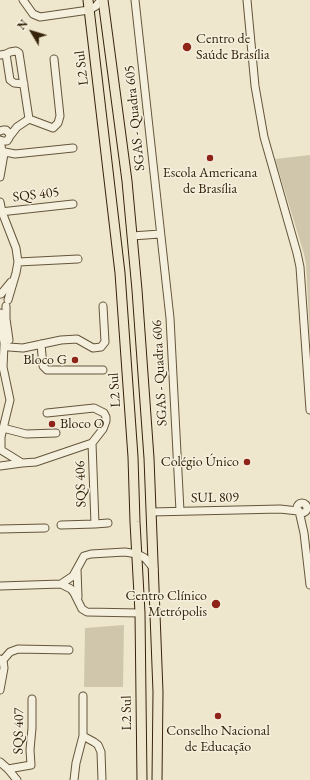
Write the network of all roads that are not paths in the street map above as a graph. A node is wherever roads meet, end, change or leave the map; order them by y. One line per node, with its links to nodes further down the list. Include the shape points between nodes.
1 (88, 0): 6 (main road, L2 Sul)
2 (102, 0): 6 (street); 7 (main road, L2 Sul)
3 (135, 0): 24 (street, SGAS - Quadra 605)
4 (247, 0): 41 (street, via 255,86 264,138 300,267)
5 (25, 1): 6 (street, via 33,14 40,17)
6 (89, 10): 8 (main road, L2 Sul)
7 (110, 47): 8 (main road, via 102,51); 11 (main road, L2 Sul)
8 (94, 48): 12 (main road, L2 Sul)
9 (3, 55): 13 (street, via 10,80); 13 (street, via 16,51 19,53)
10 (54, 59): 14 (street, via 60,116 58,123 53,128)
11 (111, 64): 12 (main road, via 100,62); 25 (main road, L2 Sul)
12 (95, 68): 30 (main road, L2 Sul)
13 (24, 84): 14 (street)
14 (26, 121): 15 (street); 16 (street, SQS 405)
15 (2, 130): 16 (street, via 8,131)
16 (9, 138): 17 (street); 19 (street, SQS 405)
17 (0, 140): 19 (street, SQS 405)
18 (73, 148): 19 (street, via 15,154)
19 (3, 152): 20 (street, SQS 405)
20 (0, 178)
21 (0, 202): 23 (street, SQS 405)
22 (72, 204): 23 (street, SQS 405)
23 (1, 212): 27 (street, SQS 405, via 16,248)
24 (160, 234): 25 (street); 58 (street, SGAS - Quadra 606, via 170,318)
25 (132, 236): 28 (main road, L2 Sul)
26 (78, 259): 27 (street)
27 (18, 262): 29 (street, SQS 405)
28 (135, 272): 30 (main road, via 128,277); 31 (main road, L2 Sul)
29 (16, 273): 32 (street, SQS 405); 34 (street, SQS 405)
30 (120, 273): 33 (main road, L2 Sul)
31 (137, 290): 33 (main road, via 128,287); 51 (main road, L2 Sul)
32 (1, 295): 34 (street, via 6,297)
33 (121, 295): 50 (main road, L2 Sul)
34 (5, 305): 37 (street)
35 (103, 306): 39 (street, via 103,347 93,348 77,339)
36 (0, 313): 37 (street)
37 (3, 329): 38 (street)
38 (8, 344): 39 (street, via 20,348); 43 (street, via 3,367 10,400)
39 (41, 344): 40 (street, via 43,366 46,370)
40 (103, 370)
41 (310, 410)
42 (47, 413): 47 (street, SQS 406, via 94,408 102,411 106,421)
43 (4, 414): 44 (street)
44 (3, 428): 45 (street, via 26,434); 46 (street)
45 (56, 433)
46 (1, 437): 48 (street)
47 (92, 443): 52 (street, SQS 406, via 36,462); 61 (street, SQS 406)
48 (0, 452): 49 (street)
49 (8, 454): 52 (street); 53 (street, SQS 406)
50 (133, 457): 51 (main road, via 142,462); 54 (main road, L2 Sul)
51 (149, 458): 55 (main road, L2 Sul)
52 (22, 463): 53 (street, SQS 406)
53 (2, 466)
54 (134, 478): 55 (main road, via 143,475); 67 (main road, L2 Sul)
55 (150, 481): 59 (main road, L2 Sul)
56 (304, 507): 57 (street, SUL 809); 63 (street); 66 (street)
57 (280, 509): 58 (street, SUL 809); 63 (street, via 292,515)
58 (180, 511): 59 (street, SUL 809)
59 (151, 512): 69 (main road, L2 Sul)
60 (108, 523): 61 (street, SQS 406)
61 (95, 524): 62 (street, SQS 406)
62 (61, 525)
63 (302, 525): 66 (street)
64 (45, 528): 65 (street)
65 (0, 529)
66 (304, 533): 71 (street)
67 (137, 554): 68 (street, via 125,552 87,555); 69 (street, via 146,558); 74 (main road, L2 Sul)
68 (78, 568): 70 (street, via 70,579); 73 (street)
69 (154, 569): 77 (main road, L2 Sul)
70 (61, 584): 72 (street); 73 (street, via 71,589)
71 (310, 585)
72 (0, 586)
73 (78, 597): 74 (street, via 82,608 87,612)
74 (140, 613): 75 (main road, L2 Sul)
75 (141, 647): 77 (main road, via 146,653); 80 (main road, L2 Sul)
76 (69, 650): 78 (street, via 18,649 10,652)
77 (156, 650): 79 (main road, L2 Sul)
78 (2, 660): 81 (street, via 4,668)
79 (157, 666): 80 (main road, via 147,662); 91 (main road, L2 Sul)
80 (141, 669): 90 (main road, L2 Sul)
81 (1, 685)
82 (83, 696): 84 (street)
83 (32, 699): 86 (street, SQS 407, via 31,765)
84 (83, 736): 88 (street); 89 (street, via 98,745 102,752)
85 (0, 762): 86 (street, SQS 407)
86 (8, 769): 87 (street, SQS 407)
87 (17, 780)
88 (74, 780)
89 (102, 780)
90 (142, 780)
91 (157, 780)

